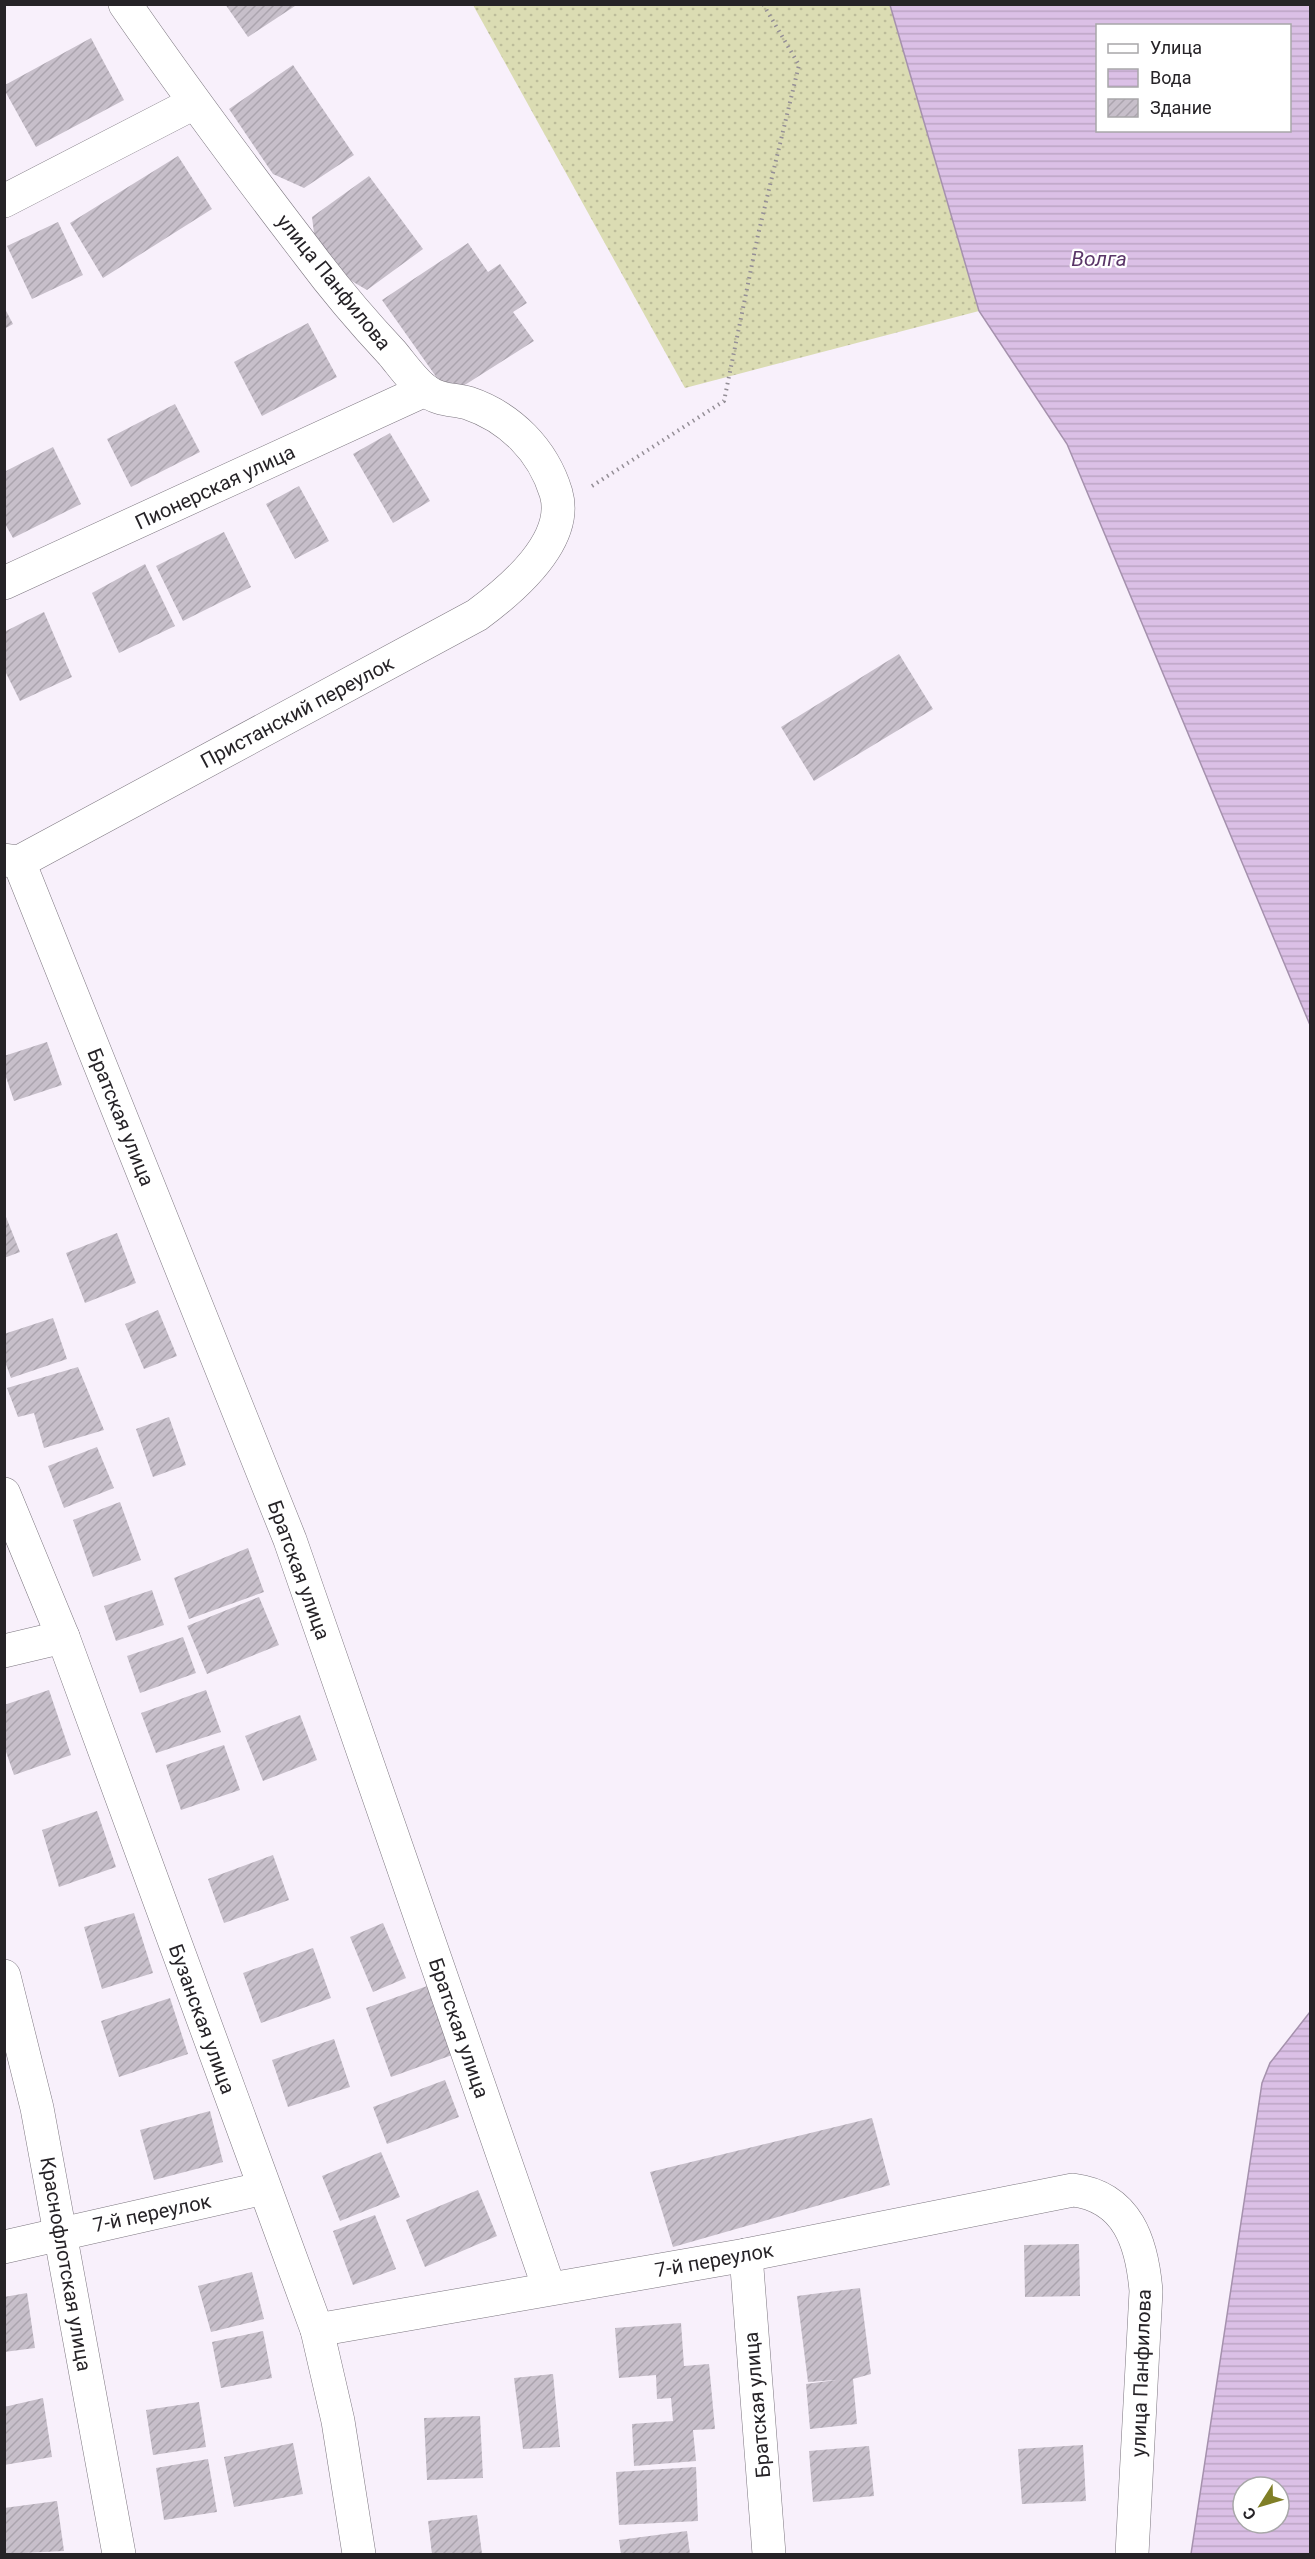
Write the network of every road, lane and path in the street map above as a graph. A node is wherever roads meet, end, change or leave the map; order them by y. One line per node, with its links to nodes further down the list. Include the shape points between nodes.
1 (126, 4): 3 (street, улица Панфилова)
2 (764, 4): 6 (path, via 799,65 724,400)
3 (194, 103): 4 (street); 5 (street, улица Панфилова, via 342,298)
4 (4, 201)
5 (425, 390): 6 (street, улица Панфилова, via 448,401 465,402 493,412 507,421 545,466); 7 (street, Пионерская улица)
6 (558, 514): 8 (street, Пристанский переулок, via 547,544 530,568 477,615)
7 (4, 583)
8 (12, 861): 18 (street, Братская улица, via 290,1540)
9 (4, 1494): 10 (street, Бузанская улица)
10 (63, 1637): 11 (street); 13 (street, Бузанская улица)
11 (4, 1651)
12 (4, 1976): 15 (street, Краснофлотская улица, via 37,2108)
13 (264, 2188): 15 (street, 7-й переулок); 19 (street, Бузанская улица)
14 (1108, 2202): 17 (street, 7-й переулок, via 1092,2193 1073,2190); 23 (street, улица Панфилова, via 1125,2219 1137,2241 1146,2291)
15 (62, 2233): 16 (street, 7-й переулок); 20 (street, Краснофлотская улица)
16 (4, 2247)
17 (746, 2255): 18 (street, 7-й переулок); 22 (street, Братская улица)
18 (549, 2288): 19 (street, 7-й переулок)
19 (317, 2330): 21 (street, Бузанская улица, via 338,2421)
20 (119, 2554)
21 (359, 2554)
22 (769, 2554)
23 (1132, 2554)

